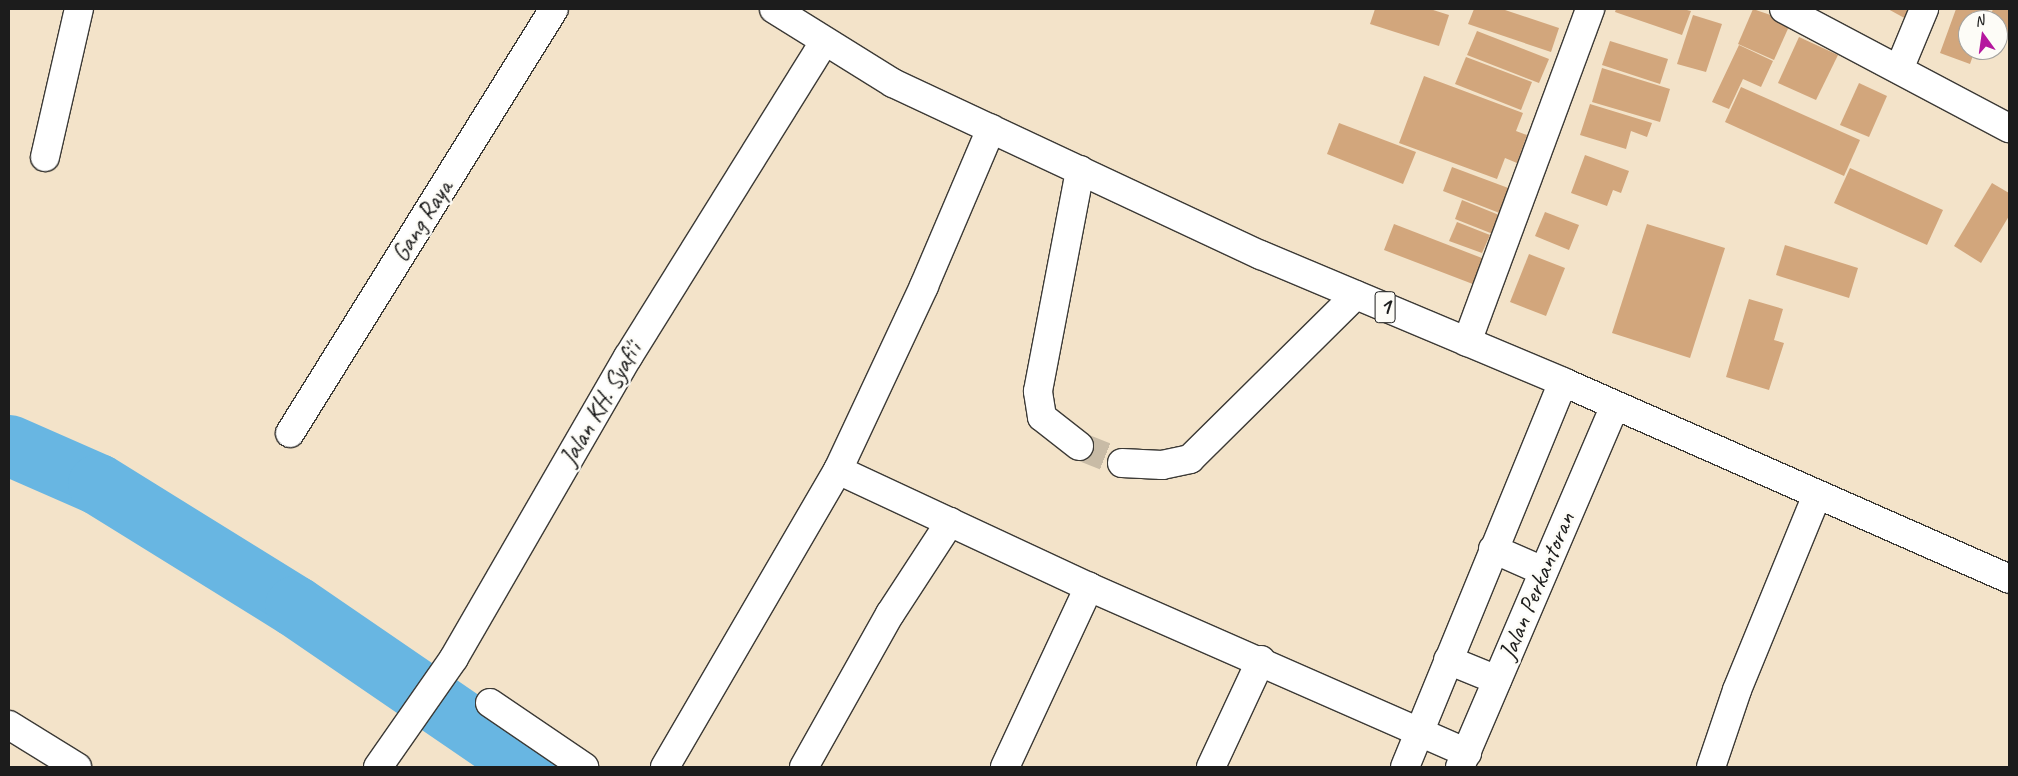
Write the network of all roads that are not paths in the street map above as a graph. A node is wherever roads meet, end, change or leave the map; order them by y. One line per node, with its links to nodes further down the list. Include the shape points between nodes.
1 (79, 9): 12 (main road)
2 (554, 9): 18 (main road, Gang Raya)
3 (774, 9): 7 (main road, 1)
4 (1590, 9): 15 (main road)
5 (1784, 9): 9 (main road)
6 (1924, 9): 9 (main road)
7 (803, 18): 8 (main road, 1)
8 (824, 42): 11 (main road, 1, via 893,83); 36 (main road, Jalan KH. Syafi'i, via 628,357 454,658)
9 (1900, 67): 10 (main road)
10 (2009, 128)
11 (991, 129): 13 (main road, 1); 21 (main road)
12 (45, 157)
13 (1080, 170): 14 (main road, 1); 19 (main road, via 1038,391 1042,417)
14 (1356, 295): 15 (main road, 1); 20 (main road, via 1190,459 1162,466)
15 (1467, 342): 16 (main road, 1)
16 (1563, 382): 17 (main road, 1); 24 (main road)
17 (1615, 406): 22 (main road, 1); 25 (main road, Jalan Perkantoran)
18 (290, 432)
19 (1079, 446)
20 (1122, 463)
21 (838, 470): 23 (main road); 38 (main road)
22 (1817, 495): 26 (main road, 1); 43 (main road, via 1737,690)
23 (950, 522): 27 (main road); 39 (main road, via 890,614)
24 (1493, 549): 25 (main road); 29 (main road)
25 (1543, 571): 30 (main road, Jalan Perkantoran)
26 (2009, 579)
27 (1089, 587): 28 (main road); 40 (main road, via 1056,667)
28 (1261, 660): 33 (main road); 41 (main road)
29 (1448, 660): 30 (main road); 33 (main road)
30 (1497, 680): 34 (main road, Jalan Perkantoran)
31 (490, 704): 37 (main road)
32 (9, 725): 35 (main road)
33 (1418, 732): 34 (main road); 42 (main road)
34 (1464, 760)
35 (77, 767)
36 (378, 767)
37 (584, 767)
38 (665, 767)
39 (804, 767)
40 (1005, 767)
41 (1211, 767)
42 (1405, 767)
43 (1711, 767)

